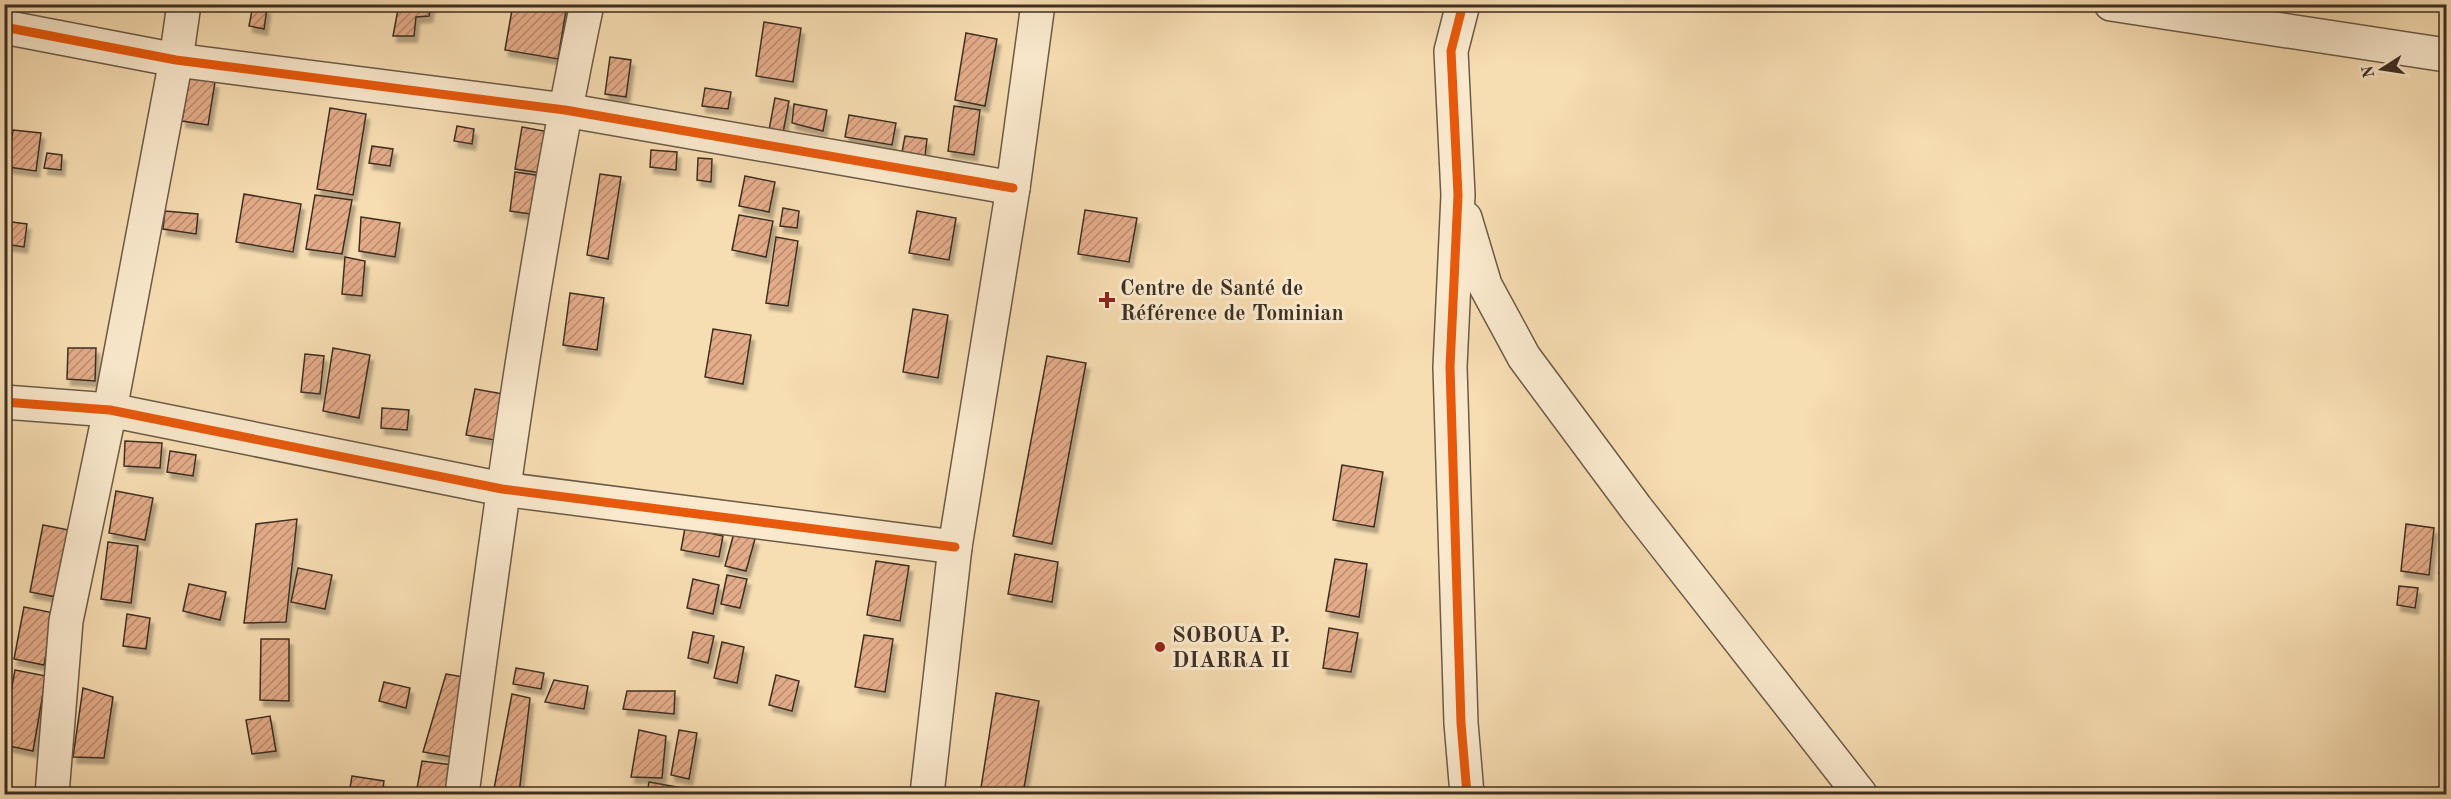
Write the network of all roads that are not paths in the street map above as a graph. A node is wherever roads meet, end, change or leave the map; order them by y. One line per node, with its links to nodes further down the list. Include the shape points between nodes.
1 (184, 4): 8 (street)
2 (588, 4): 9 (street)
3 (1038, 4): 10 (street)
4 (1463, 4): 11 (street, via 1451,51)
5 (2118, 5): 7 (street)
6 (4, 27): 8 (street)
7 (2446, 55)
8 (176, 60): 9 (street); 13 (street)
9 (565, 110): 10 (street); 14 (street)
10 (1013, 188): 15 (street)
11 (1458, 195): 19 (street, via 1450,368 1461,723); 20 (street, via 1485,285 1524,357 1636,508)
12 (4, 402): 13 (street)
13 (110, 410): 14 (street); 16 (street, via 66,621)
14 (502, 489): 15 (street); 17 (street)
15 (955, 547): 18 (street)
16 (52, 795)
17 (462, 795)
18 (927, 795)
19 (1467, 795)
20 (1860, 795)

